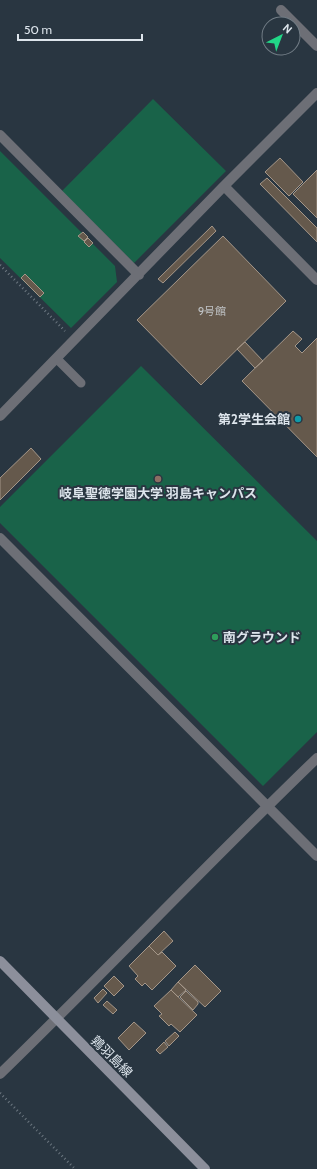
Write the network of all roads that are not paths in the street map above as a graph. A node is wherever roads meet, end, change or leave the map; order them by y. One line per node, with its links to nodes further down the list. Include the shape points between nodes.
1 (281, 10): 2 (street)
2 (317, 46)
3 (317, 94): 5 (street)
4 (0, 135): 6 (street)
5 (224, 186): 6 (street); 7 (street)
6 (139, 275): 8 (street)
7 (317, 280)
8 (57, 359): 9 (lane); 10 (street)
9 (82, 383)
10 (0, 416)
11 (0, 538): 13 (street)
12 (317, 758): 13 (street)
13 (268, 805): 14 (street); 16 (street)
14 (317, 856)
15 (0, 961): 16 (main road, 鶉羽島線)
16 (57, 1018): 17 (street); 18 (main road, 鶉羽島線)
17 (0, 1074)
18 (205, 1169)

